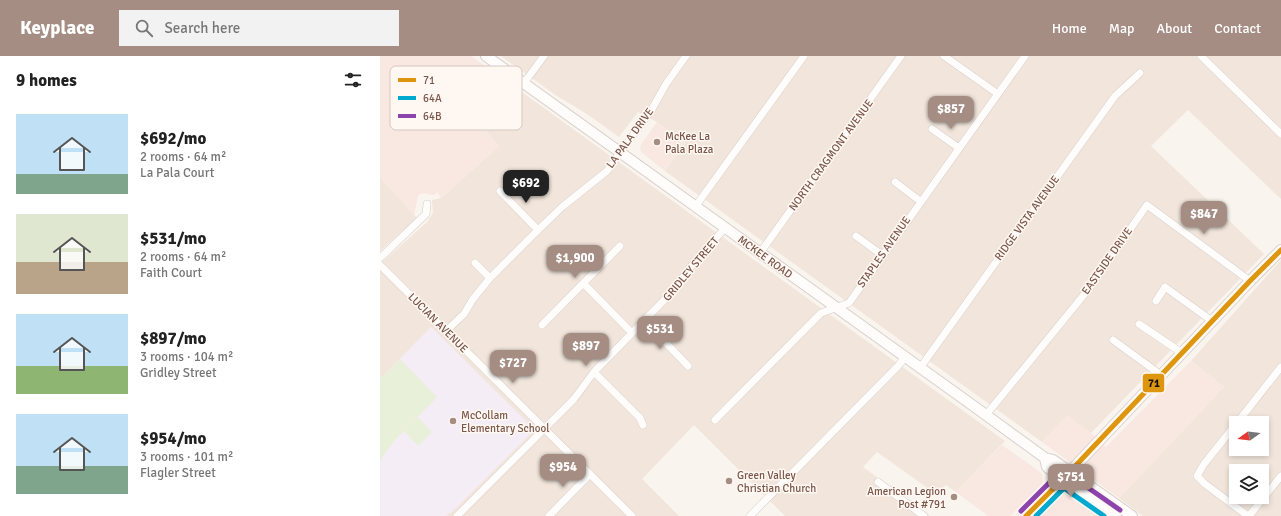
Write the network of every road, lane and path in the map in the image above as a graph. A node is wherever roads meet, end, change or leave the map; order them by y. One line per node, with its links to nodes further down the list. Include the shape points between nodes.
1 (486, 56): 9 (street, MCKEE ROAD)
2 (544, 56): 11 (street)
3 (686, 56): 16 (street, LA PALA DRIVE, via 652,109)
4 (804, 56): 21 (street)
5 (902, 56): 27 (street, NORTH CRAGMONT AVENUE)
6 (944, 56): 12 (street)
7 (1025, 56): 12 (street, STAPLES AVENUE)
8 (1201, 56): 14 (street)
9 (500, 66)
10 (1140, 73): 48 (street, RIDGE VISTA AVENUE, via 1115,96)
11 (524, 84): 16 (street, MCKEE ROAD)
12 (998, 94): 15 (street, STAPLES AVENUE)
13 (932, 129): 15 (street)
14 (1281, 134)
15 (959, 148): 19 (street, STAPLES AVENUE)
16 (620, 152): 21 (street, MCKEE ROAD); 23 (street, LA PALA DRIVE, via 607,171)
17 (895, 182): 19 (street)
18 (500, 191): 23 (street)
19 (920, 201): 28 (street, STAPLES AVENUE)
20 (426, 204): 29 (street, via 426,214)
21 (695, 207): 22 (street, MCKEE ROAD)
22 (725, 228): 27 (street, MCKEE ROAD); 37 (street, GRIDLEY STREET)
23 (538, 230): 32 (street, LA PALA DRIVE)
24 (856, 236): 28 (street)
25 (620, 246): 34 (street)
26 (1281, 250): 33 (street)
27 (760, 253): 36 (street, MCKEE ROAD)
28 (882, 255): 36 (street, STAPLES AVENUE, via 849,303)
29 (380, 258)
30 (475, 263): 32 (street)
31 (380, 265): 41 (street, LUCIAN AVENUE)
32 (490, 278): 41 (street, LA PALA DRIVE, via 473,298 464,314)
33 (1250, 281): 38 (street); 51 (street, EASTSIDE DRIVE, via 1147,205 1087,291)
34 (584, 284): 40 (street); 42 (street)
35 (1156, 301): 38 (street, via 1165,287)
36 (835, 307): 45 (street, MCKEE ROAD); 53 (street, STAPLES AVENUE, via 821,313)
37 (645, 321): 42 (street, GRIDLEY STREET); 46 (street)
38 (1212, 321): 44 (street)
39 (1140, 324): 44 (street)
40 (542, 325)
41 (446, 331): 55 (street, LUCIAN AVENUE)
42 (632, 333): 49 (street, GRIDLEY STREET)
43 (1113, 340): 50 (street)
44 (1182, 353): 50 (street)
45 (905, 357): 48 (street, MCKEE ROAD); 66 (street)
46 (688, 366)
47 (1281, 367): 52 (street)
48 (920, 368): 51 (street, MCKEE ROAD)
49 (594, 372): 54 (street, via 640,418); 55 (street, GRIDLEY STREET, via 574,399)
50 (1161, 375): 58 (street)
51 (986, 415): 57 (street, MCKEE ROAD)
52 (1242, 416)
53 (715, 420)
54 (643, 425)
55 (544, 428): 59 (street, LUCIAN AVENUE); 63 (street, GRIDLEY STREET)
56 (1229, 432): 71 (street, via 1197,476)
57 (1045, 458): 58 (street, MCKEE ROAD); 61 (street, MCKEE ROAD, via 1047,467)
58 (1070, 471): 61 (street); 70 (street, MCKEE ROAD)
59 (590, 474): 64 (street); 65 (street, LUCIAN AVENUE)
60 (1281, 476): 71 (street)
61 (1063, 479): 68 (street); 69 (street, MCKEE ROAD)
62 (878, 482): 67 (street)
63 (457, 516)
64 (549, 516)
65 (632, 516)
66 (750, 516)
67 (924, 516)
68 (1026, 516)
69 (1116, 516)
70 (1132, 516)
71 (1248, 516)

